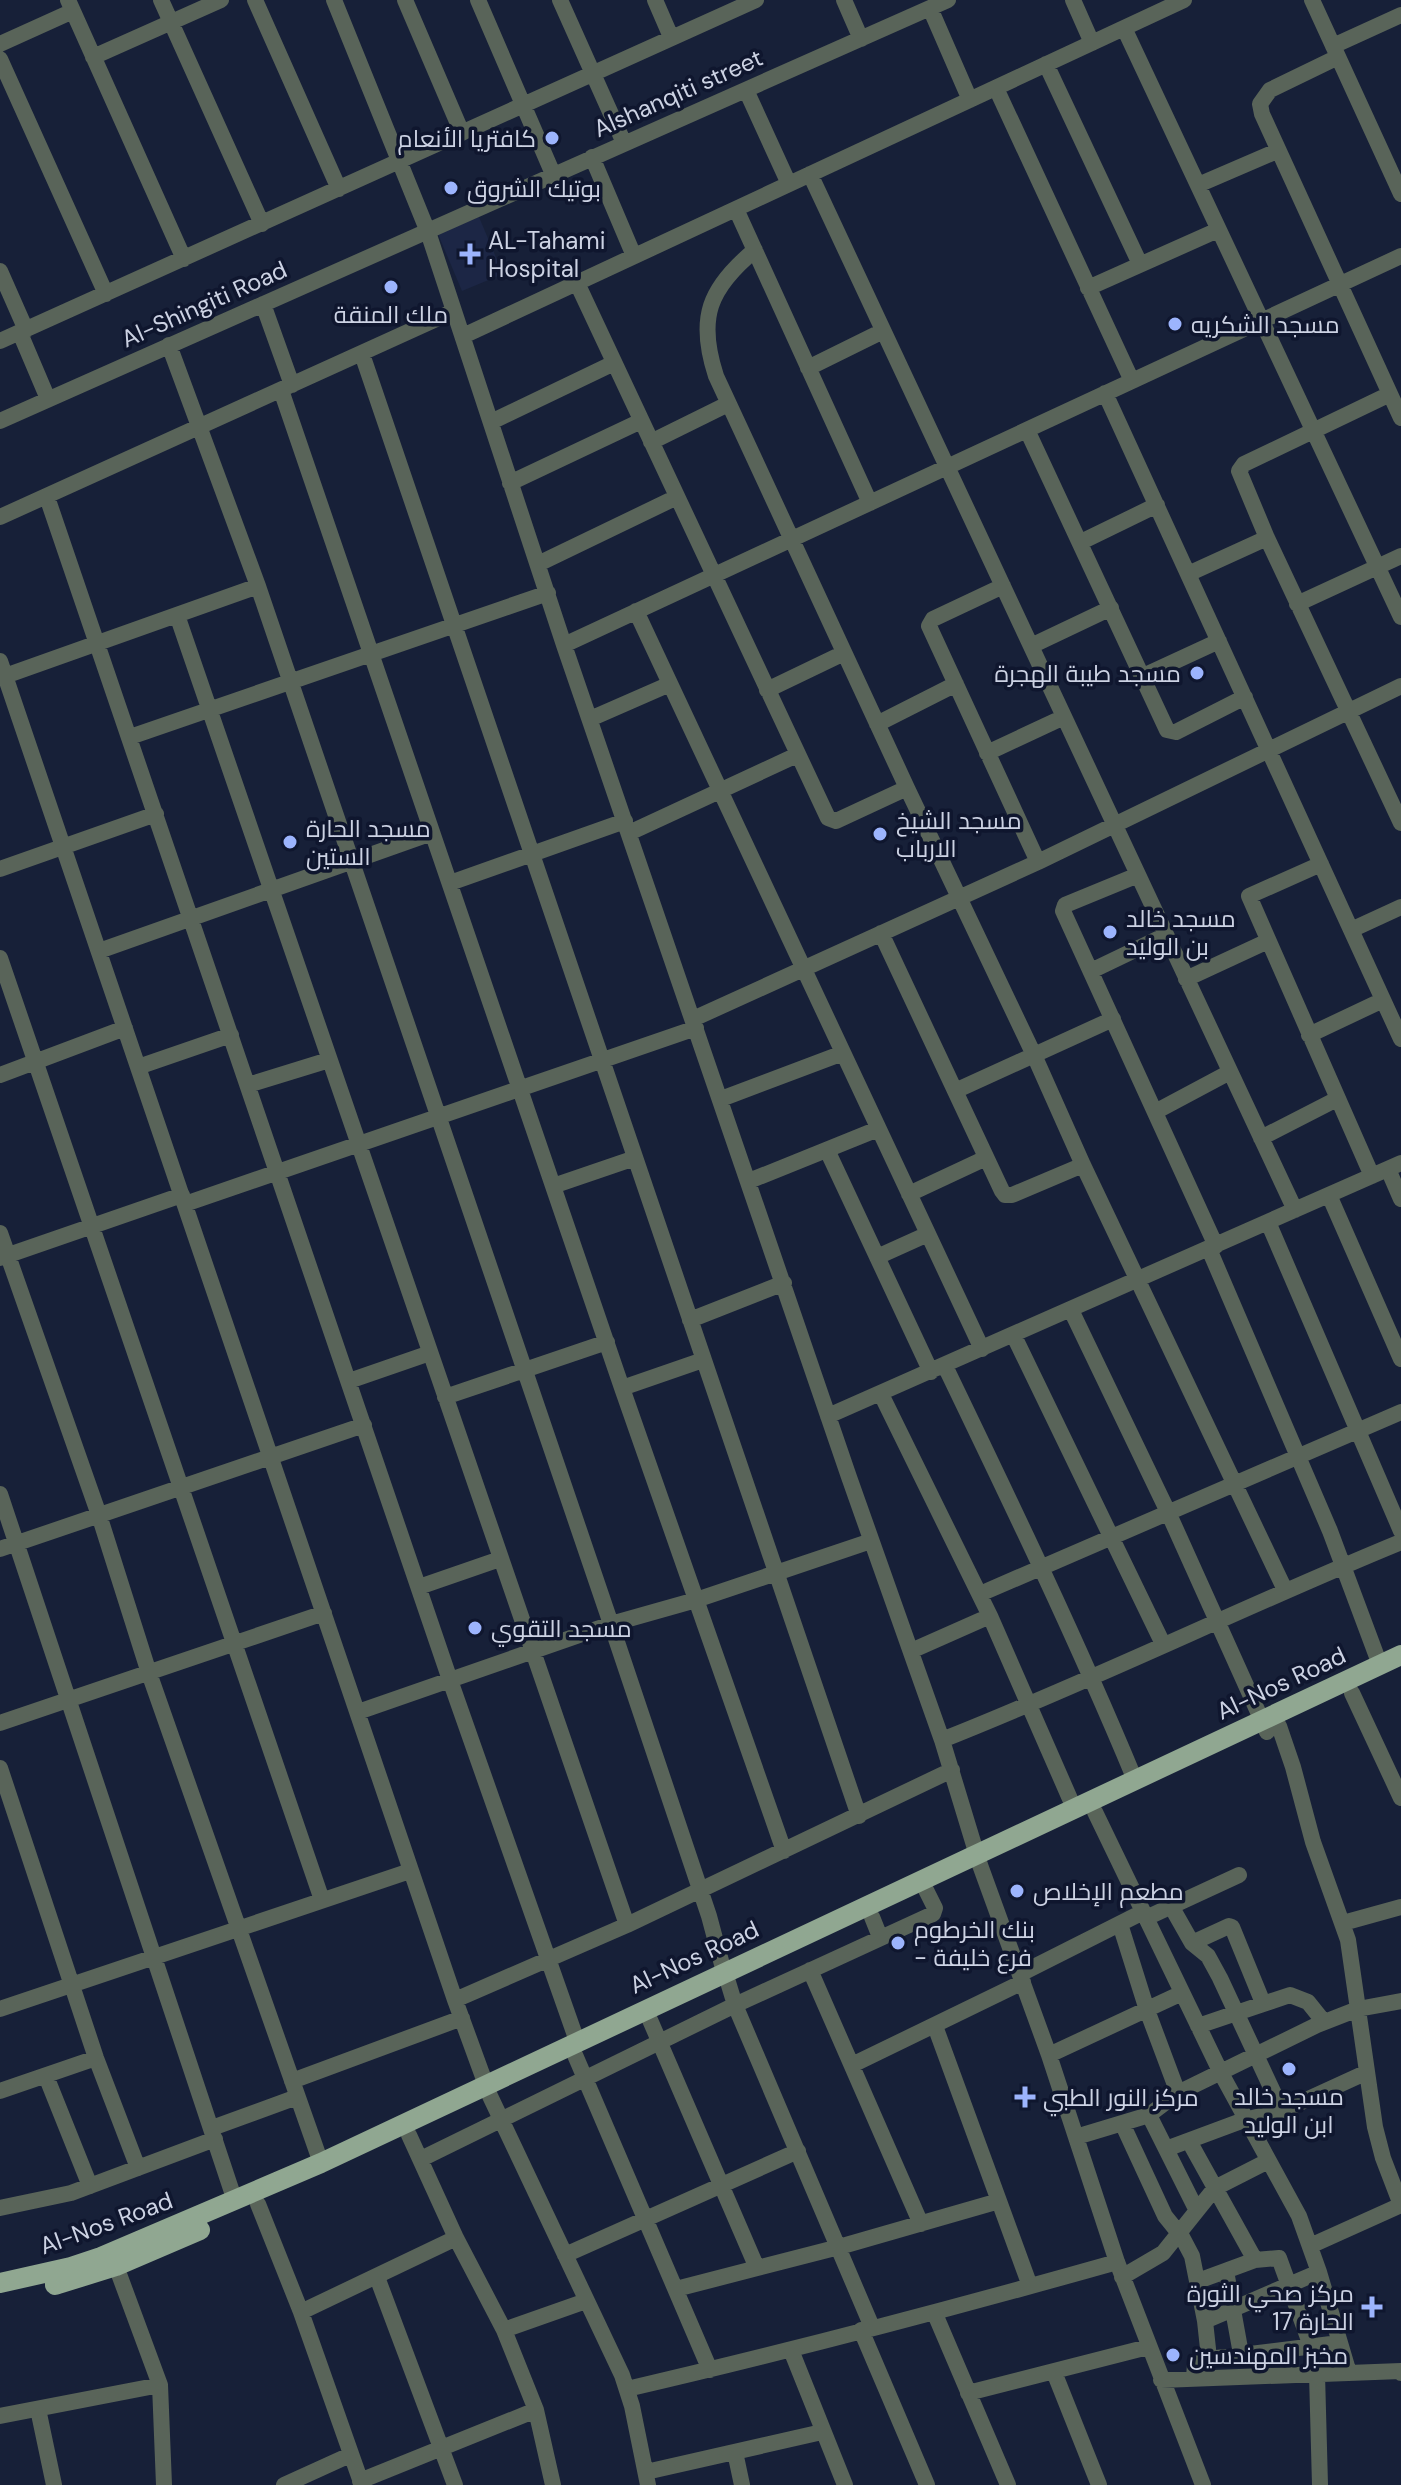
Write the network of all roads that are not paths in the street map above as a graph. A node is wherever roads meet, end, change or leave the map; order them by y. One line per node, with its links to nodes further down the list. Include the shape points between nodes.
1 (161, 0): 18 (street)
2 (221, 0): 18 (street)
3 (255, 0): 42 (street)
4 (334, 0): 37 (street)
5 (405, 0): 33 (street)
6 (478, 0): 32 (street)
7 (560, 0): 28 (street)
8 (655, 0): 20 (street)
9 (844, 0): 21 (street)
10 (948, 0): 16 (street, Alshanqiti street)
11 (1073, 0): 22 (street)
12 (1184, 0): 19 (street)
13 (1312, 0): 24 (street)
14 (750, 1): 20 (street)
15 (70, 6): 23 (street); 25 (street)
16 (930, 8): 21 (street, Alshanqiti street); 31 (street)
17 (1401, 15): 24 (street)
18 (171, 22): 25 (street); 45 (street)
19 (1124, 28): 22 (street); 41 (street)
20 (671, 37): 28 (street)
21 (861, 39): 30 (street, Alshanqiti street)
22 (1092, 43): 27 (street)
23 (0, 44)
24 (1335, 52): 35 (street, via 1263,97 1262,114); 43 (street)
25 (93, 57): 51 (street)
26 (0, 59): 57 (street)
27 (1046, 64): 29 (street); 52 (street)
28 (592, 73): 32 (street); 34 (street)
29 (996, 88): 31 (street); 56 (street)
30 (746, 90): 34 (street, Alshanqiti street); 40 (street)
31 (970, 100): 39 (street)
32 (524, 105): 33 (street); 38 (street)
33 (462, 133): 37 (street)
34 (624, 143): 36 (street, Alshanqiti street)
35 (1277, 151): 41 (street); 55 (street)
36 (592, 157): 38 (street, Alshanqiti street); 49 (street)
37 (401, 161): 42 (street); 47 (street)
38 (553, 174): 47 (street, Alshanqiti street)
39 (810, 174): 40 (street); 62 (street)
40 (789, 184): 44 (street)
41 (1198, 185): 46 (street)
42 (339, 189): 45 (street)
43 (1401, 194)
44 (736, 209): 48 (street); 49 (street)
45 (262, 224): 51 (street)
46 (1218, 230): 52 (street); 60 (street)
47 (428, 232): 58 (street, Al-Shingiti Road); 59 (street)
48 (755, 250): 68 (street); 74 (street, via 719,286 708,324 710,359)
49 (634, 256): 54 (street)
50 (1401, 256): 55 (street)
51 (184, 259): 57 (street)
52 (1140, 264): 56 (street)
53 (0, 271): 61 (street)
54 (577, 283): 63 (street); 67 (street)
55 (1339, 285): 60 (street); 72 (street)
56 (1088, 288): 69 (street)
57 (106, 294): 61 (street)
58 (263, 304): 65 (street, Al-Shingiti Road); 70 (street)
59 (454, 311): 63 (street); 66 (street)
60 (1261, 321): 69 (street); 81 (street)
61 (23, 331): 64 (street); 73 (street)
62 (883, 331): 68 (street); 83 (street)
63 (463, 336): 78 (street)
64 (0, 341)
65 (169, 345): 73 (street, Al-Shingiti Road); 79 (street)
66 (362, 354): 70 (street); 106 (street)
67 (614, 363): 77 (street); 78 (street)
68 (808, 368): 87 (street)
69 (1132, 381): 71 (street)
70 (287, 387): 79 (street); 112 (street)
71 (1105, 393): 80 (street); 88 (street)
72 (1390, 394): 75 (street); 81 (street)
73 (48, 399): 76 (street, Al-Shingiti Road)
74 (728, 404): 82 (street); 91 (street)
75 (1401, 418)
76 (0, 421)
77 (641, 421): 82 (street); 84 (street)
78 (491, 422): 84 (street)
79 (199, 428): 85 (street); 98 (street)
80 (1027, 430): 83 (street); 92 (street)
81 (1313, 431): 90 (street, via 1239,471); 95 (street)
82 (651, 442): 86 (street)
83 (947, 467): 87 (street); 99 (street)
84 (510, 483): 94 (street)
85 (47, 497): 89 (street); 108 (street)
86 (677, 497): 94 (street); 97 (street)
87 (870, 503): 91 (street)
88 (1157, 505): 92 (street); 96 (street)
89 (0, 517)
90 (1267, 538): 96 (street); 101 (street)
91 (791, 539): 97 (street); 111 (street)
92 (1081, 542): 102 (street)
93 (1401, 556): 95 (street)
94 (538, 564): 100 (street)
95 (1377, 568): 101 (street); 105 (street)
96 (1188, 574): 107 (street)
97 (714, 575): 103 (street); 119 (street)
98 (258, 586): 104 (street); 115 (street)
99 (1003, 586): 110 (street); 117 (street, via 931,622)
100 (548, 593): 106 (street); 109 (street)
101 (1297, 604): 122 (street)
102 (1111, 608): 110 (street); 113 (street)
103 (636, 611): 109 (street); 116 (street)
104 (177, 615): 108 (street); 121 (street)
105 (1401, 617)
106 (453, 625): 112 (street); 138 (street)
107 (1219, 641): 113 (street); 120 (street)
108 (98, 643): 114 (street); 126 (street)
109 (564, 645): 124 (street)
110 (1031, 646): 123 (street)
111 (844, 653): 119 (street); 125 (street)
112 (371, 654): 115 (street); 136 (street)
113 (1141, 677): 120 (street, via 1172,732)
114 (4, 680): 137 (street)
115 (291, 682): 121 (street); 139 (street)
116 (670, 684): 124 (street); 131 (street)
117 (956, 684): 125 (street); 128 (street)
118 (1401, 686): 122 (street)
119 (767, 690): 129 (street)
120 (1245, 697): 127 (street)
121 (209, 710): 126 (street); 145 (street)
122 (1348, 711): 127 (street); 133 (street)
123 (1064, 717): 128 (street); 134 (street)
124 (590, 719): 135 (street)
125 (877, 724): 130 (street)
126 (130, 737): 132 (street)
127 (1269, 752): 134 (street); 141 (street)
128 (987, 753): 140 (street)
129 (797, 755): 130 (street, via 830,821); 131 (street)
130 (907, 788): 146 (street)
131 (720, 791): 135 (street); 155 (street)
132 (156, 814): 137 (street); 148 (street)
133 (1401, 823)
134 (1114, 824): 140 (street); 143 (street)
135 (627, 827): 138 (street); 160 (street)
136 (432, 833): 139 (street); 144 (street)
137 (63, 847): 142 (street); 153 (street)
138 (531, 854): 144 (street); 169 (street)
139 (352, 862): 145 (street); 179 (street)
140 (1038, 862): 146 (street)
141 (1321, 864): 149 (street); 152 (street, via 1249,894)
142 (0, 869)
143 (1138, 875): 151 (street); 156 (street, via 1063,907)
144 (450, 883): 174 (street)
145 (271, 890): 148 (street); 167 (street)
146 (960, 896): 150 (street); 166 (street)
147 (1401, 907): 149 (street)
148 (192, 918): 153 (street); 162 (street)
149 (1351, 930): 158 (street)
150 (881, 933): 155 (street); 175 (street)
151 (1166, 935): 156 (street); 157 (street)
152 (1268, 941): 157 (street); 163 (street)
153 (99, 951): 161 (street)
154 (0, 958): 168 (street)
155 (803, 968): 160 (street); 165 (street)
156 (1091, 971): 159 (street)
157 (1186, 979): 171 (street)
158 (1383, 1000): 163 (street); 164 (street)
159 (1113, 1019): 166 (street); 178 (street)
160 (694, 1023): 169 (street); 176 (street)
161 (125, 1028): 168 (street); 170 (street)
162 (231, 1035): 170 (street); 173 (street)
163 (1309, 1035): 177 (street)
164 (1401, 1039)
165 (843, 1053): 176 (street); 180 (street)
166 (1034, 1055): 175 (street); 186 (street)
167 (329, 1060): 173 (street); 182 (street)
168 (35, 1061): 172 (street); 198 (street)
169 (602, 1062): 174 (street); 184 (street)
170 (138, 1067): 195 (street)
171 (1230, 1072): 178 (street); 181 (street)
172 (0, 1075)
173 (248, 1085): 188 (street)
174 (520, 1090): 179 (street); 191 (street)
175 (955, 1091): 185 (street)
176 (721, 1099): 190 (street)
177 (1337, 1099): 181 (street); 189 (street)
178 (1155, 1112): 201 (street)
179 (438, 1118): 182 (street); 215 (street)
180 (878, 1129): 183 (street); 192 (street)
181 (1261, 1138): 196 (street)
182 (359, 1145): 188 (street); 211 (street)
183 (827, 1150): 190 (street); 203 (street)
184 (635, 1158): 191 (street); 207 (street)
185 (986, 1158): 186 (street, via 1009,1196); 192 (street)
186 (1083, 1165): 204 (street)
187 (1394, 1166): 189 (street); 194 (street)
188 (278, 1172): 195 (street); 216 (street)
189 (1372, 1176): 193 (street)
190 (749, 1181): 205 (street)
191 (553, 1186): 209 (street)
192 (909, 1194): 200 (street)
193 (1329, 1195): 196 (street); 212 (street)
194 (1401, 1199)
195 (183, 1200): 198 (street); 225 (street)
196 (1295, 1210): 197 (street)
197 (1268, 1222): 201 (street); 223 (street)
198 (92, 1226): 202 (street); 227 (street)
199 (0, 1233): 202 (street)
200 (928, 1234): 203 (street); 210 (street)
201 (1212, 1247): 204 (street); 224 (street)
202 (4, 1257): 230 (street)
203 (877, 1257): 214 (street)
204 (1138, 1280): 206 (street); 226 (street)
205 (784, 1283): 207 (street); 221 (street)
206 (1071, 1310): 208 (street); 229 (street)
207 (690, 1320): 213 (street)
208 (1014, 1336): 210 (street); 232 (street)
209 (607, 1342): 215 (street); 217 (street)
210 (982, 1349): 214 (street)
211 (430, 1353): 216 (street); 219 (street)
212 (1401, 1359)
213 (703, 1360): 217 (street); 240 (street)
214 (938, 1369): 218 (street); 238 (street)
215 (524, 1370): 219 (street); 248 (street)
216 (349, 1381): 222 (street)
217 (622, 1388): 244 (street)
218 (881, 1394): 221 (street); 243 (street)
219 (445, 1397): 237 (street)
220 (1401, 1412): 223 (street)
221 (828, 1416): 233 (street)
222 (364, 1425): 225 (street); 241 (street)
223 (1358, 1431): 224 (street); 231 (street)
224 (1298, 1456): 226 (street); 239 (street)
225 (271, 1457): 227 (street); 245 (street)
226 (1234, 1483): 229 (street); 242 (street)
227 (181, 1487): 230 (street); 249 (street)
228 (0, 1494): 235 (street)
229 (1168, 1512): 232 (street); 247 (street)
230 (99, 1515): 235 (street); 256 (street)
231 (1401, 1531)
232 (1110, 1536): 238 (street); 250 (street)
233 (871, 1541): 240 (street); 252 (street)
234 (1401, 1542): 239 (street)
235 (17, 1543): 236 (street); 260 (street)
236 (0, 1549)
237 (500, 1559): 241 (street); 251 (street)
238 (1042, 1566): 243 (street); 257 (street)
239 (1343, 1566): 242 (street); 254 (street)
240 (776, 1573): 244 (street); 272 (street)
241 (419, 1587): 258 (street)
242 (1285, 1590): 247 (street)
243 (980, 1594): 246 (street)
244 (696, 1600): 248 (street); 273 (street)
245 (324, 1613): 249 (street); 262 (street)
246 (990, 1616): 252 (street); 261 (street)
247 (1217, 1621): 250 (street); 264 (street)
248 (611, 1624): 251 (street); 278 (street)
249 (234, 1643): 256 (street); 279 (street)
250 (1163, 1644): 257 (street)
251 (532, 1651): 258 (street); 286 (street)
252 (911, 1651): 265 (street)
253 (1401, 1655): 254 (main road, Al-Nos Road)
254 (1380, 1665): 264 (main road, Al-Nos Road)
255 (1401, 1669): 259 (main road, Al-Nos Road)
256 (149, 1673): 260 (street); 287 (street)
257 (1093, 1677): 261 (street); 268 (street)
258 (450, 1680): 262 (street); 291 (street)
259 (1352, 1693): 264 (main road, Al-Nos Road); 269 (street)
260 (68, 1700): 263 (street); 290 (street)
261 (1031, 1705): 265 (street); 270 (street)
262 (358, 1712): 275 (street)
263 (0, 1723)
264 (1269, 1727): 268 (main road, Al-Nos Road); 271 (main road, Al-Nos Road); 284 (street, via 1293,1767)
265 (942, 1740): 267 (street)
266 (0, 1768): 297 (street)
267 (952, 1770): 272 (street); 274 (street)
268 (1135, 1780): 270 (main road, Al-Nos Road)
269 (1401, 1798)
270 (1074, 1808): 274 (main road, Al-Nos Road)
271 (1095, 1812): 274 (main road, Al-Nos Road); 282 (street)
272 (859, 1816): 273 (street)
273 (784, 1851): 278 (street)
274 (978, 1859): 277 (main road, Al-Nos Road); 294 (main road, Al-Nos Road); 295 (street)
275 (410, 1871): 279 (street); 299 (street)
276 (1239, 1875): 280 (street)
277 (926, 1890): 283 (main road, Al-Nos Road); 288 (street, via 933,1914)
278 (700, 1891): 286 (street); 294 (street)
279 (322, 1900): 287 (street)
280 (1171, 1906): 282 (street); 289 (street)
281 (1401, 1907): 284 (street)
282 (1144, 1915): 285 (street); 298 (street)
283 (872, 1917): 288 (street); 294 (main road, Al-Nos Road)
284 (1343, 1923): 304 (street)
285 (1120, 1924): 295 (street); 305 (street)
286 (627, 1925): 291 (street)
287 (240, 1929): 290 (street); 322 (street)
288 (880, 1937): 293 (street)
289 (1192, 1943): 292 (street, via 1231,1926); 296 (street, via 1208,1956)
290 (155, 1957): 297 (street); 331 (street)
291 (549, 1961): 299 (street); 313 (street)
292 (1249, 1966): 296 (street); 301 (street)
293 (810, 1970): 302 (street); 317 (street)
294 (726, 1977): 302 (street); 308 (main road, Al-Nos Road); 313 (main road, Al-Nos Road)
295 (1022, 1978): 310 (street); 314 (street)
296 (1220, 1978): 306 (street)
297 (73, 1985): 303 (street); 316 (street)
298 (1182, 1993): 305 (street); 311 (street)
299 (455, 2000): 307 (street)
300 (1401, 2001): 304 (street)
301 (1263, 2003): 306 (street); 309 (street, via 1298,1996)
302 (735, 2005): 312 (street); 336 (street)
303 (0, 2009)
304 (1358, 2009): 309 (street); 319 (street)
305 (1147, 2010): 314 (street); 325 (street)
306 (1237, 2012): 311 (street); 315 (street)
307 (462, 2018): 322 (street); 323 (street)
308 (650, 2020): 312 (street); 313 (main road, Al-Nos Road)
309 (1324, 2022): 315 (street)
310 (935, 2026): 317 (street); 347 (street)
311 (1198, 2026): 318 (street)
312 (660, 2043): 321 (street); 343 (street)
313 (576, 2048): 321 (street); 323 (main road, Al-Nos Road)
314 (1049, 2055): 333 (street)
315 (1256, 2056): 318 (street); 326 (street)
316 (96, 2058): 320 (street); 342 (street)
317 (852, 2065): 352 (street)
318 (1221, 2073): 325 (street); 329 (street)
319 (1365, 2073): 326 (street); 337 (street)
320 (46, 2076): 324 (street); 344 (street)
321 (585, 2079): 328 (street); 351 (street)
322 (294, 2089): 331 (street); 341 (street)
323 (488, 2090): 328 (street); 332 (main road, Al-Nos Road); 341 (main road, Al-Nos Road)
324 (0, 2091)
325 (1178, 2093): 327 (street)
326 (1282, 2111): 329 (street)
327 (1149, 2115): 330 (street); 335 (street)
328 (502, 2119): 338 (street); 357 (street)
329 (1244, 2120): 334 (street); 340 (street)
330 (1122, 2123): 333 (street); 353 (street, via 1165,2216)
331 (213, 2134): 342 (street); 346 (street)
332 (409, 2135): 338 (street); 348 (main road, Al-Nos Road)
333 (1076, 2137): 361 (street)
334 (1189, 2141): 335 (street); 345 (street)
335 (1166, 2149): 350 (street)
336 (798, 2151): 343 (street); 356 (street)
337 (1383, 2158): 339 (street); 355 (street, via 1401,2205)
338 (421, 2159): 354 (street)
339 (1401, 2159)
340 (1268, 2161): 345 (street); 355 (street)
341 (321, 2163): 346 (main road, Al-Nos Road)
342 (138, 2168): 344 (street)
343 (722, 2185): 351 (street); 360 (street)
344 (90, 2186): 349 (street)
345 (1215, 2188): 350 (street); 358 (street)
346 (235, 2201): 366 (main road, Al-Nos Road, via 101,2257)
347 (999, 2201): 352 (street); 368 (street)
348 (258, 2204): 359 (main road, Al-Nos Road); 373 (street)
349 (0, 2208)
350 (1196, 2209): 353 (street)
351 (645, 2219): 357 (street); 369 (street)
352 (921, 2224): 356 (street)
353 (1179, 2233): 361 (street, via 1163,2253); 365 (street)
354 (456, 2238): 364 (street); 377 (street)
355 (1310, 2246): 363 (street)
356 (839, 2247): 360 (street); 376 (street)
357 (565, 2255): 371 (street)
358 (1255, 2260): 362 (street); 367 (street, via 1279,2258)
359 (116, 2266): 370 (main road, Al-Nos Road); 391 (street)
360 (757, 2268): 369 (street)
361 (1119, 2270): 368 (street); 380 (street)
362 (1226, 2271): 365 (street); 372 (street)
363 (1319, 2272): 367 (street); 378 (street)
364 (377, 2277): 373 (street); 398 (street)
365 (1198, 2281): 375 (street)
366 (0, 2283)
367 (1289, 2283): 372 (street); 379 (street)
368 (1030, 2286): 374 (street)
369 (676, 2289): 384 (street)
370 (0, 2296)
371 (586, 2301): 377 (street); 392 (street)
372 (1234, 2309): 375 (street); 382 (street)
373 (301, 2312): 400 (street)
374 (935, 2314): 376 (street); 393 (street)
375 (1205, 2321): 383 (street)
376 (866, 2328): 381 (street); 410 (street)
377 (504, 2330): 395 (street)
378 (1339, 2343): 379 (street); 386 (street)
379 (1311, 2346): 382 (street)
380 (1148, 2347): 385 (street); 390 (street)
381 (791, 2350): 384 (street); 397 (street)
382 (1241, 2354): 383 (street)
383 (1209, 2358): 389 (street, via 1195,2364)
384 (710, 2370): 392 (street)
385 (1054, 2372): 393 (street); 412 (street)
386 (1349, 2373): 387 (street); 388 (street)
387 (1401, 2373)
388 (1317, 2374): 389 (street); 414 (street)
389 (1194, 2378): 390 (street)
390 (1161, 2380): 413 (street)
391 (160, 2385): 394 (street); 404 (street)
392 (627, 2389): 401 (street)
393 (968, 2393): 411 (street)
394 (38, 2409): 396 (street); 403 (street)
395 (536, 2410): 398 (street); 407 (street)
396 (0, 2416)
397 (822, 2432): 399 (street); 409 (street)
398 (440, 2449): 402 (street); 406 (street)
399 (735, 2452): 401 (street); 408 (street)
400 (350, 2455): 402 (street); 405 (street)
401 (645, 2481)
402 (361, 2483)
403 (54, 2485)
404 (164, 2485)
405 (284, 2485)
406 (455, 2485)
407 (553, 2485)
408 (742, 2485)
409 (845, 2485)
410 (927, 2485)
411 (1008, 2485)
412 (1099, 2485)
413 (1203, 2485)
414 (1318, 2485)

